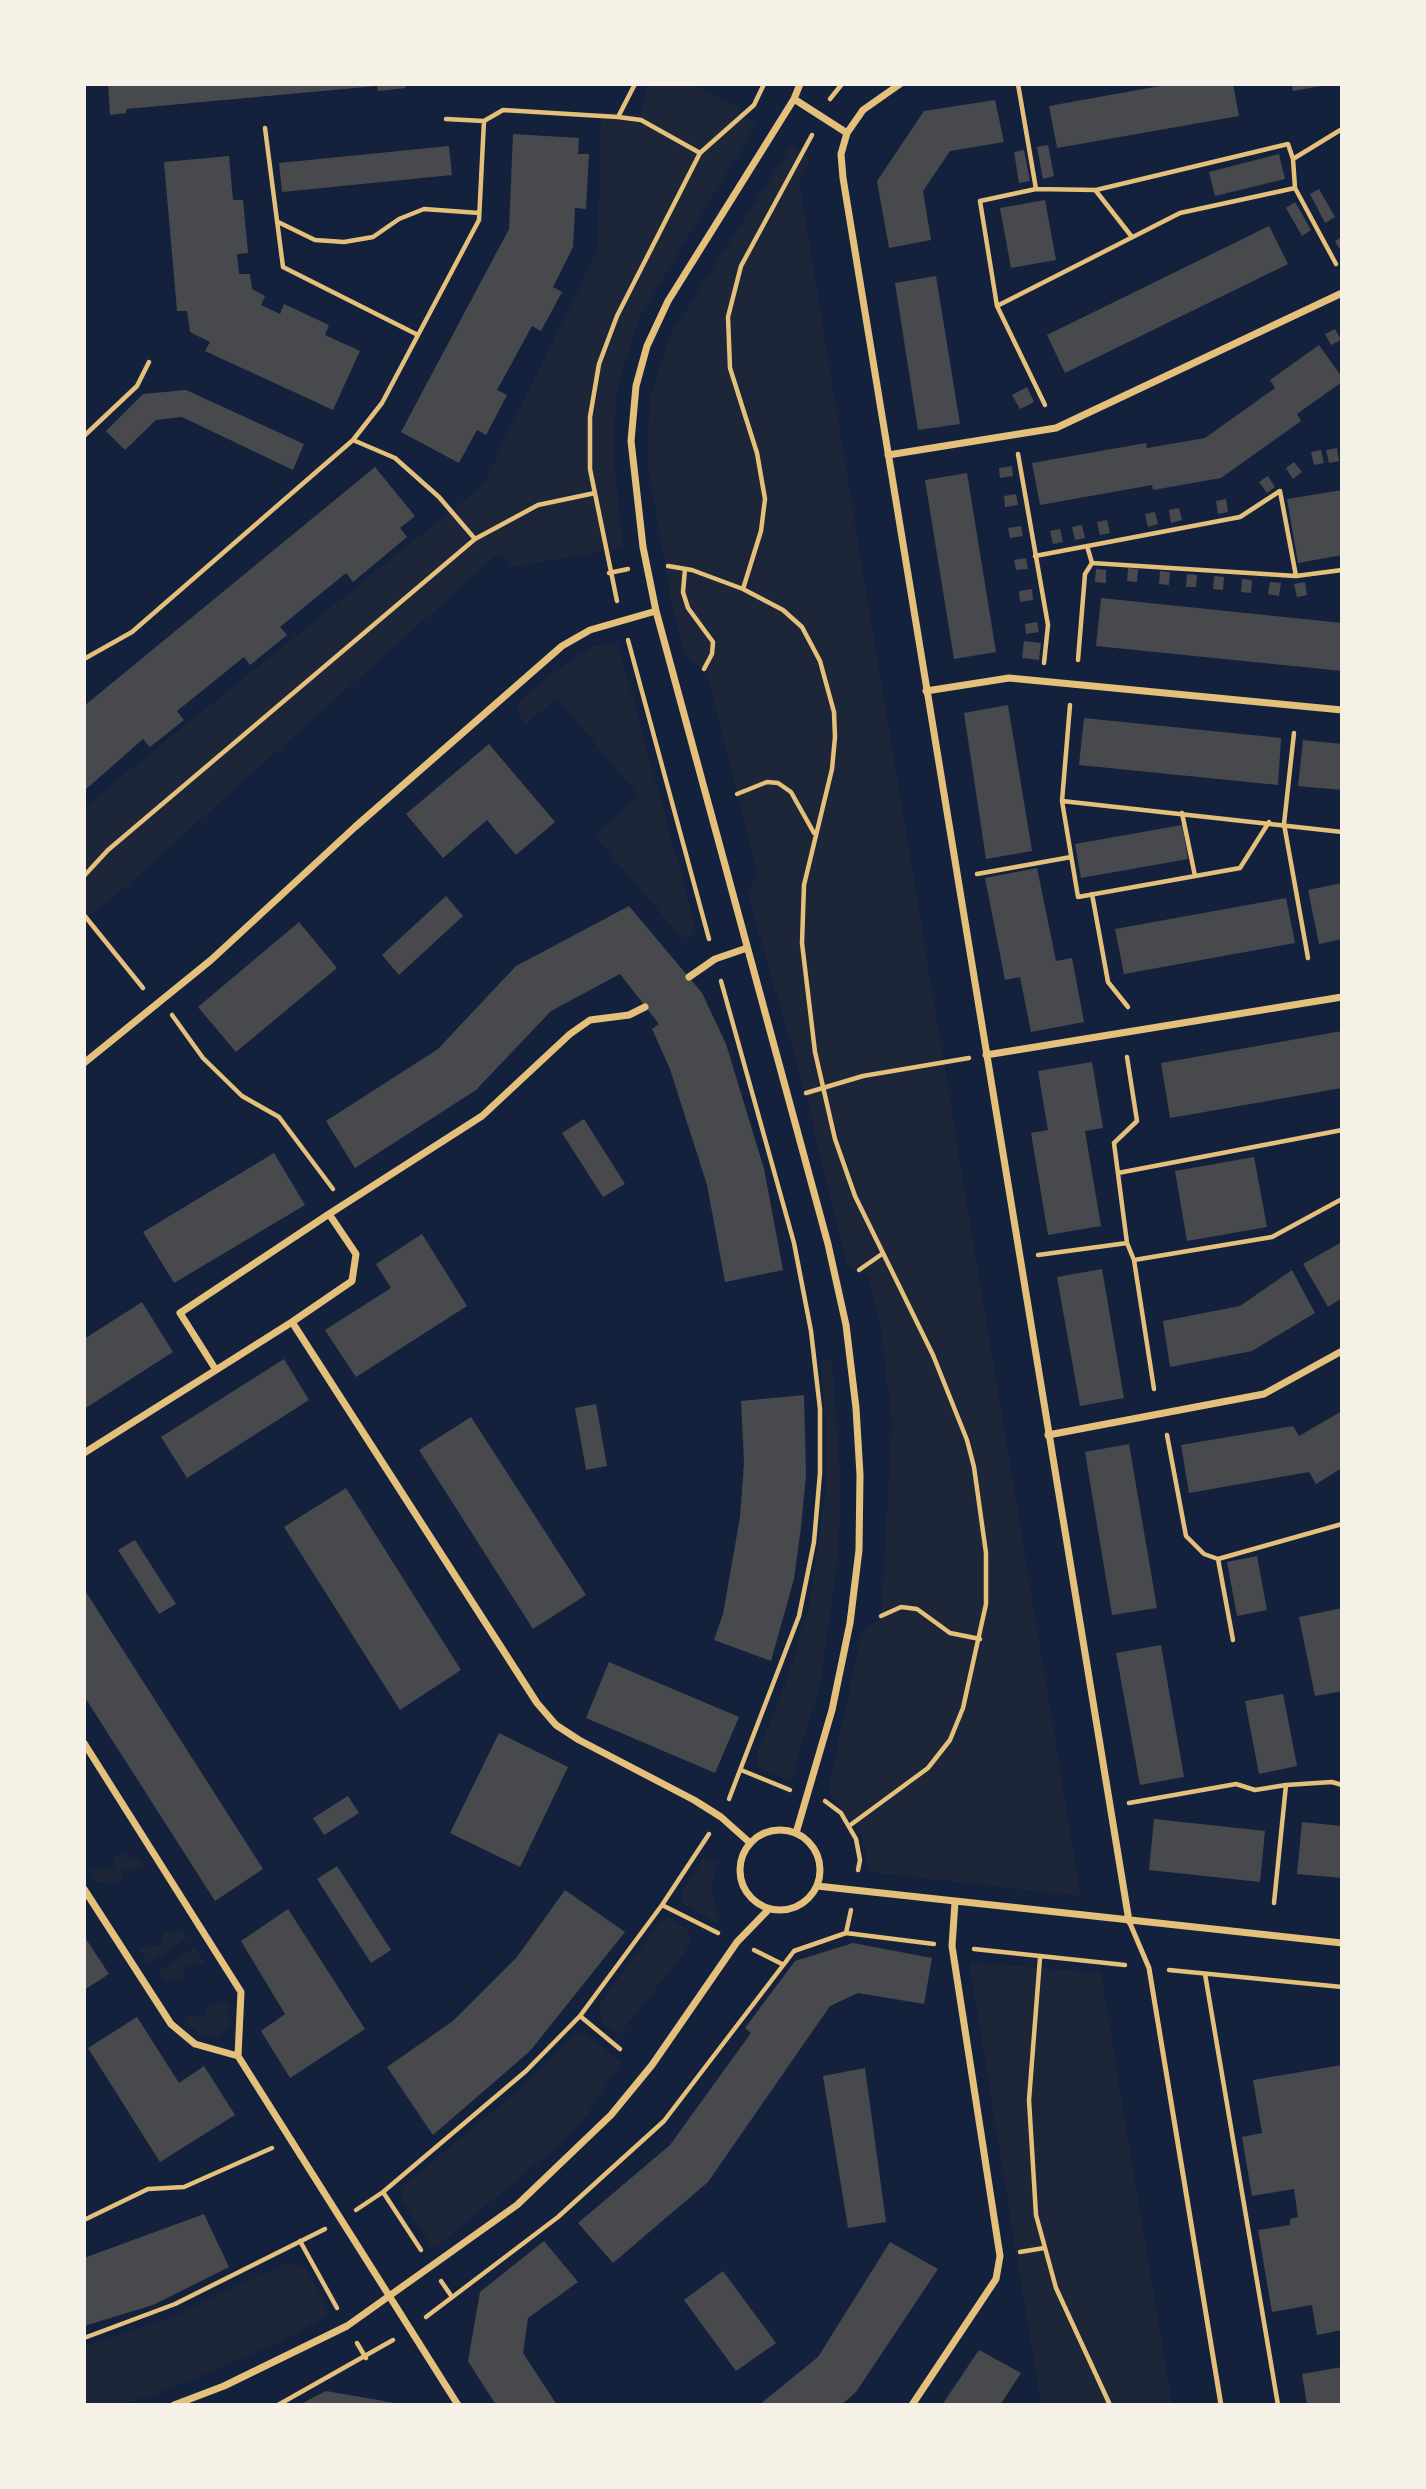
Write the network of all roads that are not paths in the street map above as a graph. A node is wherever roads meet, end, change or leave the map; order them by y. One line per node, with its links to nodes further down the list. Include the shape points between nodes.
1 (800, 84): 3 (street)
2 (900, 84): 4 (street, via 863,110)
3 (794, 99): 4 (street); 7 (street, via 668,301 647,346 636,386 631,441 643,547)
4 (847, 133): 6 (street, via 841,154 843,178)
5 (1342, 293): 6 (street, via 1056,428)
6 (888, 455): 8 (street)
7 (656, 611): 10 (street); 15 (street, via 590,630 562,646 211,960)
8 (926, 691): 9 (street, via 1009,678); 14 (street)
9 (1342, 710)
10 (747, 948): 11 (street, via 715,959); 23 (street, via 846,1325 860,1475 859,1550 850,1623 830,1722)
11 (689, 976)
12 (1342, 997): 14 (street)
13 (645, 1007): 16 (street, via 629,1015 590,1020 482,1116)
14 (986, 1055): 20 (street)
15 (84, 1063)
16 (329, 1214): 17 (street, via 356,1254 352,1281); 19 (street, via 180,1313)
17 (292, 1322): 19 (street); 24 (street, via 550,1717 579,1740 721,1817)
18 (1342, 1351): 20 (street, via 1264,1394)
19 (216, 1370): 21 (street)
20 (1048, 1435): 29 (street)
21 (84, 1453)
22 (84, 1743): 31 (street, via 241,1992)
23 (796, 1833): 24 (street, via 771,1830); 25 (street, via 807,1840 819,1861)
24 (750, 1842): 28 (street, via 739,1867 741,1881 756,1903)
25 (817, 1886): 27 (street); 28 (street, via 791,1909)
26 (84, 1889): 31 (street, via 171,2024 195,2044)
27 (955, 1902): 29 (street); 35 (street, via 952,1946 1000,2256 996,2279)
28 (769, 1909): 32 (street, via 737,1942 652,2066 611,2115 517,2205)
29 (1129, 1922): 30 (street); 36 (lane, via 1149,1968)
30 (1342, 1943)
31 (238, 2056): 32 (street)
32 (389, 2298): 33 (street, via 347,2326); 34 (street)
33 (174, 2405)
34 (458, 2405)
35 (912, 2405)
36 (1221, 2405)

